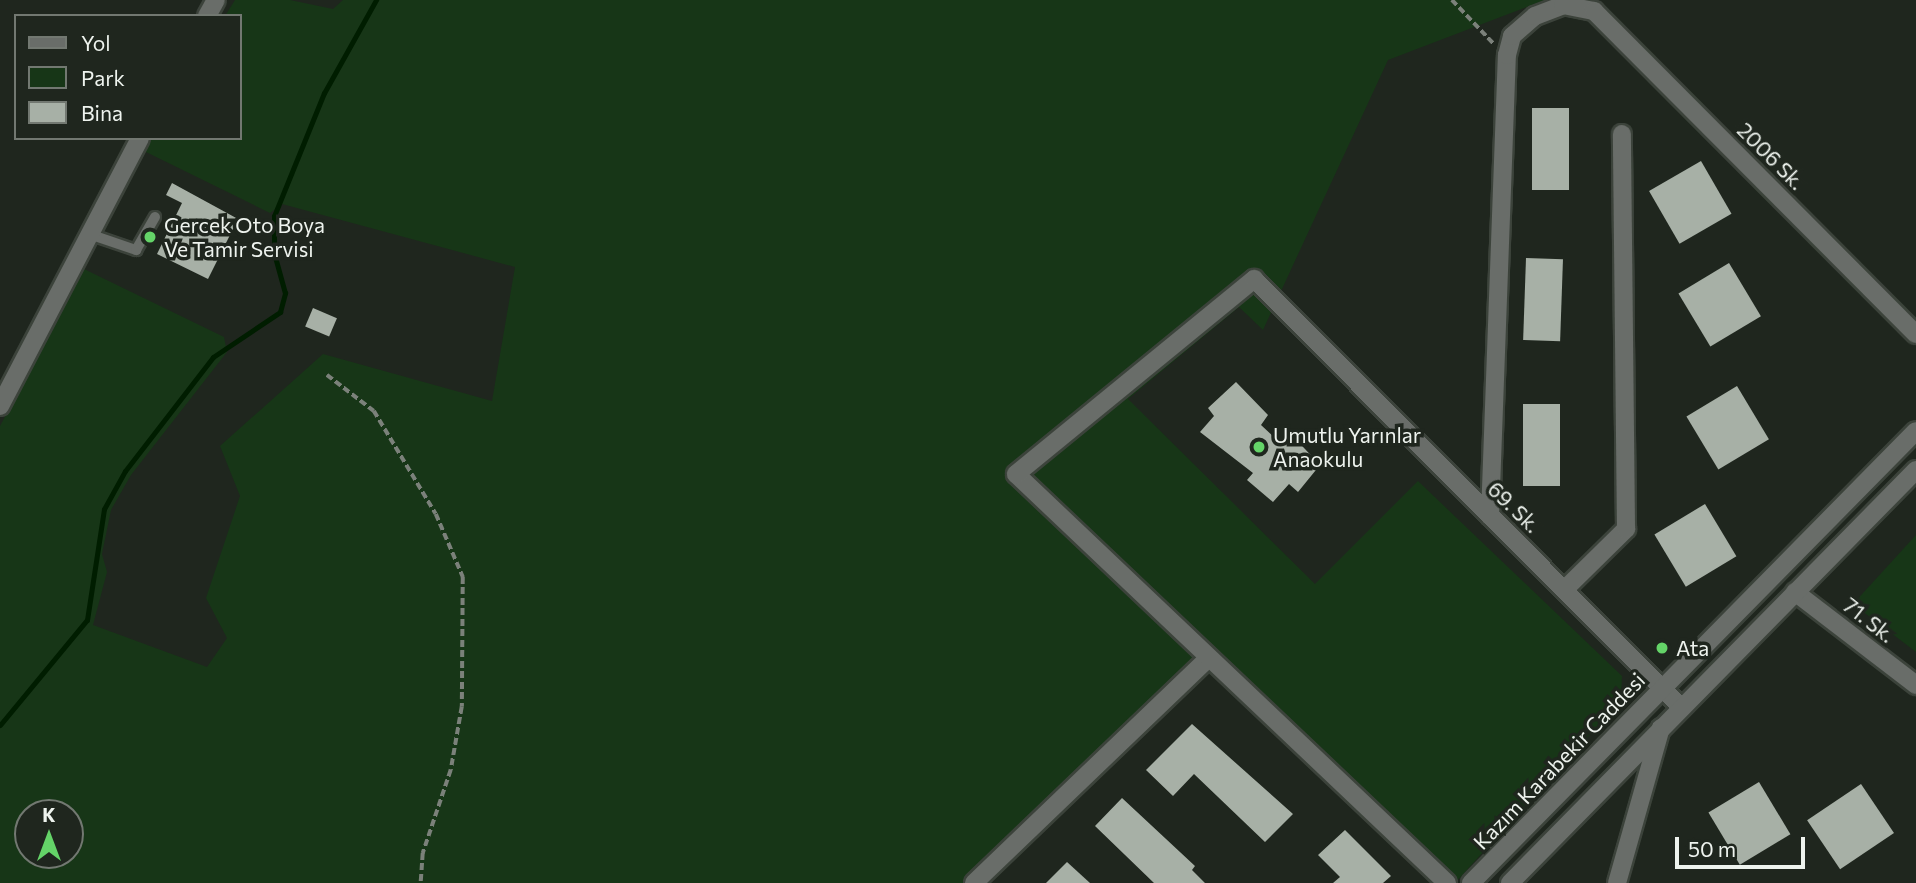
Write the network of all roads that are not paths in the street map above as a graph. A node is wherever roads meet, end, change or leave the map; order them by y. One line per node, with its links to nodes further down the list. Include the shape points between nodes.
1 (1622, 134): 10 (street, via 1626,529)
2 (139, 140): 4 (street)
3 (155, 217): 4 (lane, via 136,250)
4 (88, 233): 6 (street)
5 (1916, 334): 9 (street, 2006 Sk., via 1594,11 1563,5 1535,16 1512,36 1507,55)
6 (0, 406)
7 (1916, 431): 14 (street, Kazım Karabekir Caddesi)
8 (1916, 470): 11 (street)
9 (1490, 516): 10 (street, 69. Sk.); 12 (street, 69. Sk., via 1254,279 1016,474)
10 (1565, 589): 14 (street, 69. Sk.)
11 (1795, 592): 13 (street, 71. Sk.); 15 (street)
12 (1209, 658): 17 (street); 18 (street)
13 (1916, 685)
14 (1663, 687): 15 (street, 69. Sk.); 19 (street, Kazım Karabekir Caddesi)
15 (1682, 708): 16 (street)
16 (1661, 728): 20 (street); 21 (street)
17 (974, 883)
18 (1447, 883)
19 (1471, 883)
20 (1510, 883)
21 (1616, 883)

